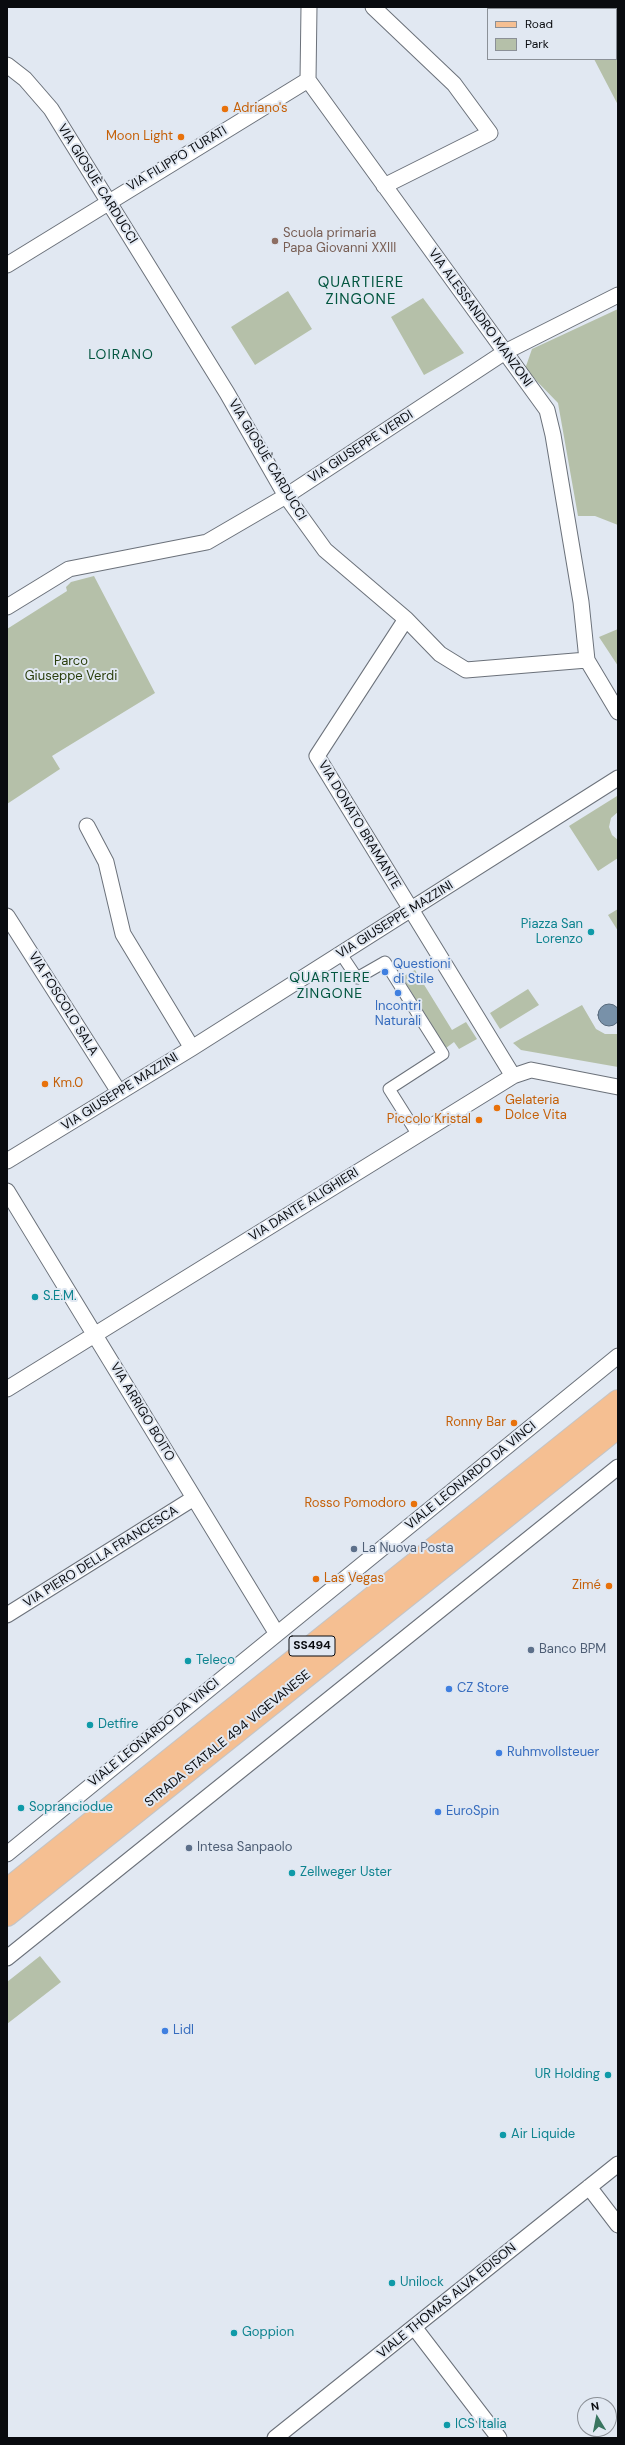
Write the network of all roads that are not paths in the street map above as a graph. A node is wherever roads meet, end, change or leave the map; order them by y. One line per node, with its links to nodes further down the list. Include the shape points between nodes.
1 (309, 7): 4 (street)
2 (373, 7): 5 (street, via 454,84 490,133)
3 (7, 65): 6 (street, VIA GIOSUÈ CARDUCCI, via 25,79 51,110)
4 (308, 80): 5 (street, VIA ALESSANDRO MANZONI); 6 (street, VIA FILIPPO TURATI)
5 (384, 186): 9 (street, VIA ALESSANDRO MANZONI)
6 (108, 201): 7 (street, VIA FILIPPO TURATI); 10 (street, VIA GIOSUÈ CARDUCCI, via 227,393)
7 (7, 265)
8 (618, 295): 9 (street, VIA GIUSEPPE VERDI)
9 (505, 352): 10 (street, VIA GIUSEPPE VERDI); 13 (street, VIA ALESSANDRO MANZONI, via 547,410 581,602)
10 (286, 496): 11 (street, VIA GIUSEPPE VERDI, via 207,542 69,569); 12 (street, VIA GIOSUÈ CARDUCCI, via 325,550)
11 (7, 607)
12 (406, 619): 13 (street, VIA GIOSUÈ CARDUCCI, via 440,654 466,670); 17 (street, VIA DONATO BRAMANTE, via 317,756)
13 (587, 660): 14 (street)
14 (618, 712)
15 (618, 778): 17 (street, VIA GIUSEPPE MAZZINI)
16 (87, 826): 20 (street, via 106,862 123,934)
17 (410, 910): 19 (street, VIA GIUSEPPE MAZZINI); 21 (street)
18 (7, 916): 23 (street, VIA FOSCOLO SALA)
19 (341, 954): 20 (street, VIA GIUSEPPE MAZZINI); 24 (street, via 357,978 385,962 443,1054 389,1089)
20 (192, 1048): 23 (street, VIA GIUSEPPE MAZZINI)
21 (514, 1076): 22 (street, via 531,1070); 24 (street, VIA DANTE ALIGHIERI)
22 (618, 1087)
23 (119, 1092): 25 (street, VIA GIUSEPPE MAZZINI)
24 (418, 1135): 27 (street, VIA DANTE ALIGHIERI)
25 (7, 1161)
26 (7, 1191): 27 (street, VIA ARRIGO BOITO)
27 (95, 1335): 29 (street, VIA DANTE ALIGHIERI); 33 (street, VIA ARRIGO BOITO)
28 (618, 1356): 35 (street, VIALE LEONARDO DA VINCI)
29 (7, 1389)
30 (618, 1401): 37 (main road, STRADA STATALE 494 VIGEVANESE / SS494)
31 (618, 1427): 38 (main road, STRADA STATALE 494 VIGEVANESE / SS494)
32 (618, 1467): 39 (street)
33 (194, 1498): 34 (street, VIA PIERO DELLA FRANCESCA); 35 (street, VIA ARRIGO BOITO)
34 (7, 1615)
35 (277, 1634): 36 (street, VIALE LEONARDO DA VINCI)
36 (7, 1854)
37 (7, 1890)
38 (7, 1915)
39 (7, 1958)
40 (618, 2164): 41 (street, VIALE THOMAS ALVA EDISON)
41 (589, 2187): 42 (street); 43 (street, VIALE THOMAS ALVA EDISON)
42 (618, 2225)
43 (414, 2327): 44 (street, VIALE THOMAS ALVA EDISON); 45 (street)
44 (275, 2438)
45 (499, 2438)

